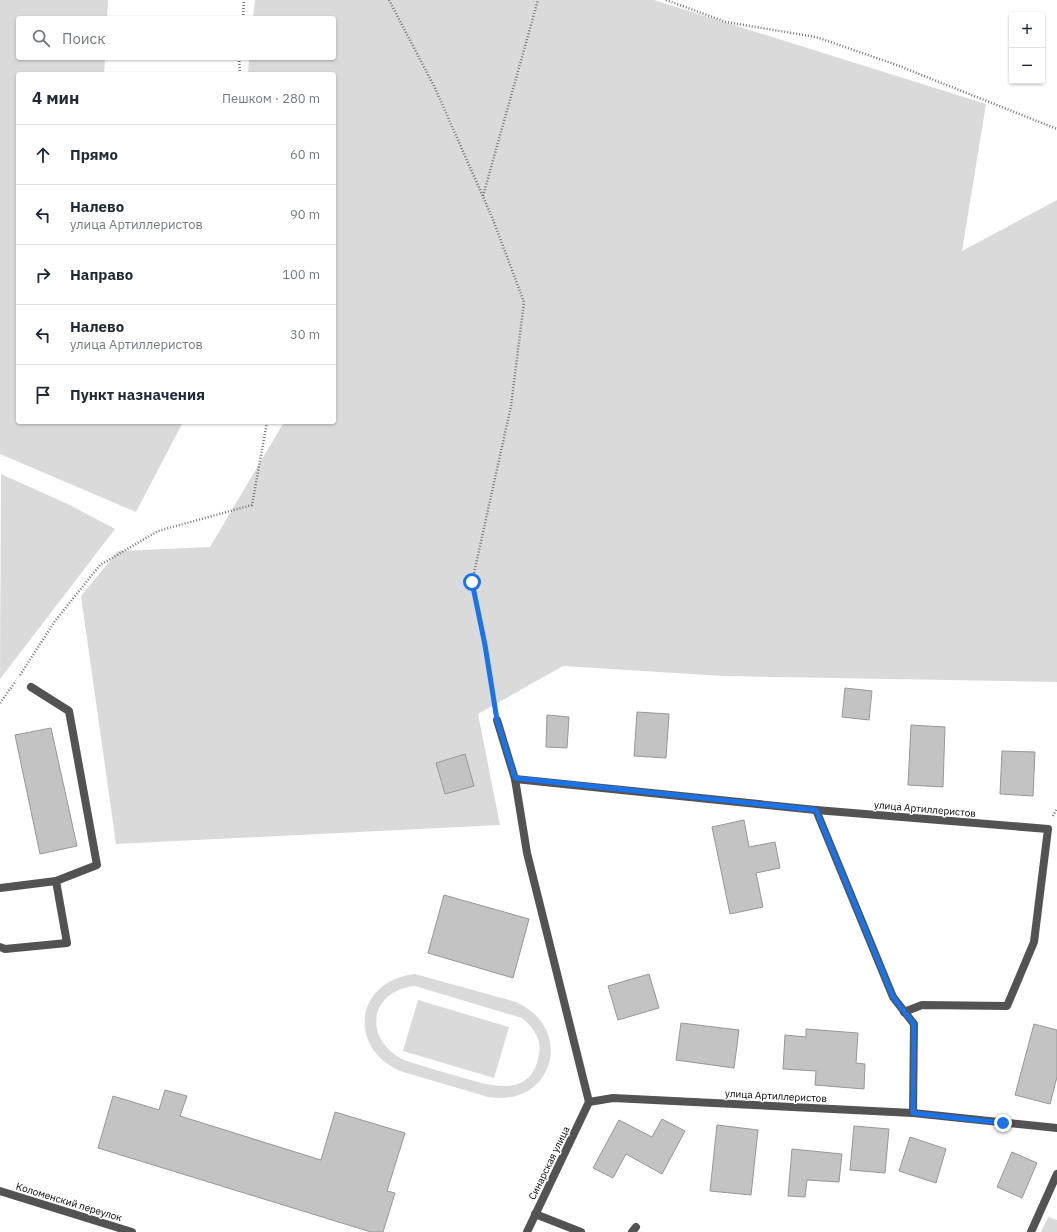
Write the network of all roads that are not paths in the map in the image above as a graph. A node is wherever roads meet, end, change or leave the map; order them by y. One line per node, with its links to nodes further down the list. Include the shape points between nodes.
1 (32, 687): 5 (street, via 68,711 97,865)
2 (497, 720): 3 (street)
3 (515, 778): 4 (street, улица Артиллеристов); 9 (street, via 527,853)
4 (816, 810): 8 (street, via 893,997); 8 (street, улица Артиллеристов, via 1048,828 1034,942 1007,1006 922,1005)
5 (56, 881): 6 (street); 7 (street, via 68,943 5,949)
6 (0, 888)
7 (0, 947)
8 (904, 1012): 10 (street, via 914,1024)
9 (589, 1102): 10 (street, улица Артиллеристов, via 613,1098); 14 (street, Синарская улица)
10 (913, 1113): 11 (street, улица Артиллеристов)
11 (1057, 1128)
12 (1057, 1174): 18 (street)
13 (0, 1190): 15 (street, Коломенский переулок)
14 (536, 1214): 16 (street, Синарская улица); 17 (street)
15 (132, 1232)
16 (527, 1232)
17 (581, 1232)
18 (1031, 1232)

